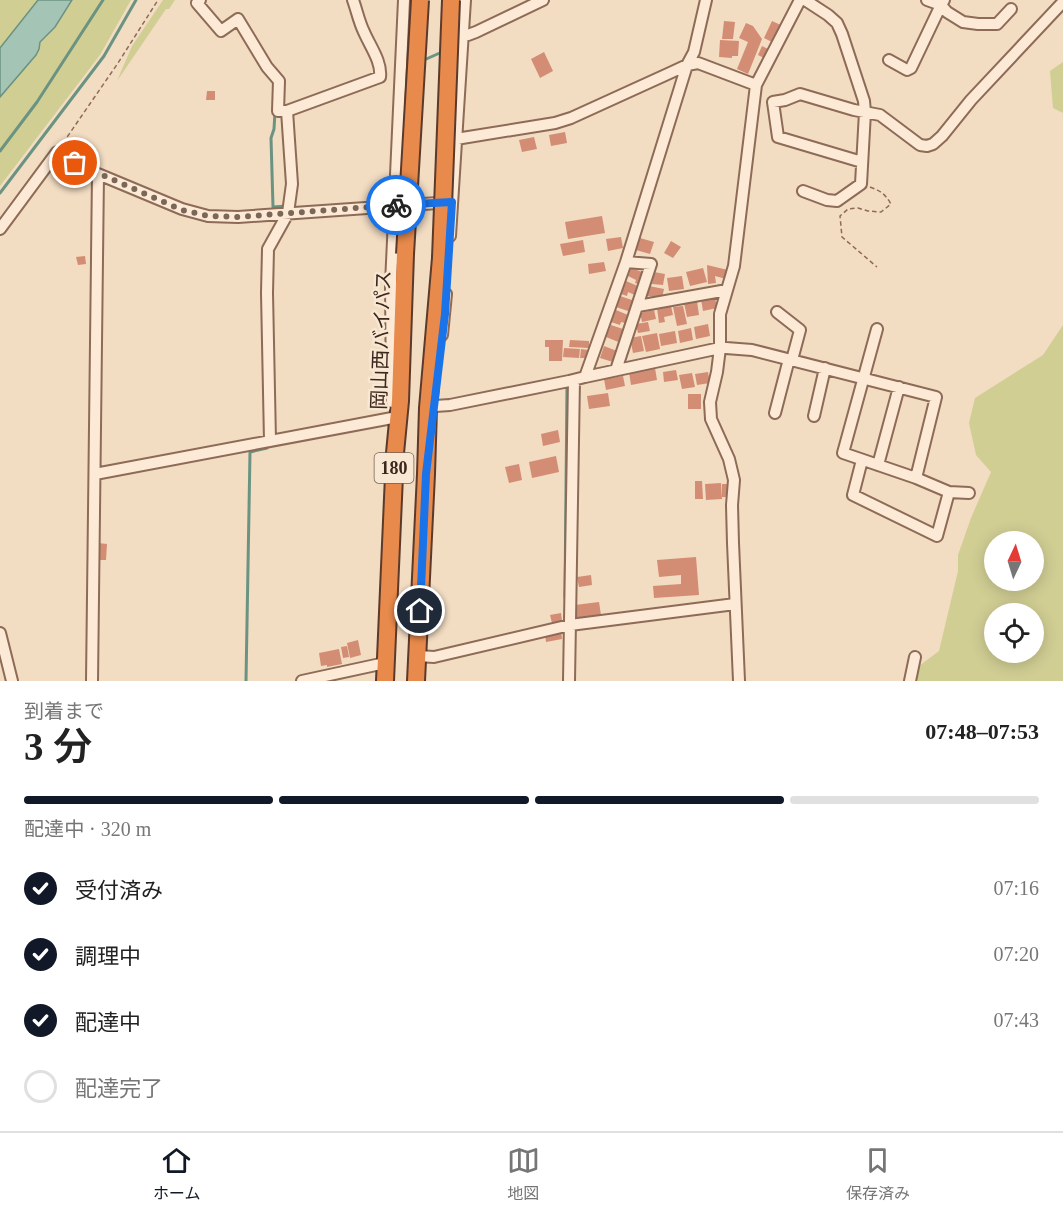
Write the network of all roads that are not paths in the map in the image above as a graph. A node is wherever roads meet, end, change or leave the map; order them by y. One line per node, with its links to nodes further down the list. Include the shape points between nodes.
1 (200, 0): 21 (street, via 197,3 221,31 238,19 279,81 278,111)
2 (353, 0): 19 (street)
3 (404, 0): 18 (street)
4 (420, 0): 48 (highway, 岡山西バイパス / 180, bridge)
5 (451, 0): 52 (highway, 180, bridge, via 441,258)
6 (465, 0): 15 (street)
7 (543, 0): 15 (street, via 476,32)
8 (706, 0): 17 (street, via 694,52)
9 (800, 0): 20 (street)
10 (805, 0): 22 (street, via 837,23 864,101)
11 (927, 0): 12 (street)
12 (943, 2): 14 (street, via 947,12 963,22 978,24 997,24); 16 (street, via 911,68)
13 (1063, 2): 22 (street, via 933,144 920,145 880,115)
14 (1011, 9)
15 (462, 34): 23 (street)
16 (889, 60)
17 (687, 65): 20 (street, via 698,63); 23 (street, via 571,118); 31 (street)
18 (402, 70): 19 (street); 28 (street)
19 (381, 72): 21 (street, via 380,77)
20 (756, 85): 32 (street, via 734,266)
21 (287, 111): 29 (street, via 292,184)
22 (864, 112): 24 (street); 24 (street, via 800,94 773,102 778,137)
23 (456, 139): 27 (street)
24 (862, 162): 26 (street, via 861,184 837,201)
25 (98, 174): 29 (street, via 182,210 208,216); 30 (street, via 57,152); 51 (street)
26 (803, 191)
27 (452, 202): 28 (street); 43 (street)
28 (395, 205): 29 (street); 46 (street)
29 (288, 213): 47 (street, via 268,249)
30 (0, 228)
31 (628, 262): 33 (street, via 651,264); 41 (street)
32 (727, 290): 33 (street); 36 (street, via 720,314)
33 (638, 306): 39 (street)
34 (777, 312): 37 (street, via 800,330)
35 (877, 329): 40 (street)
36 (720, 348): 37 (street); 39 (street); 56 (street, via 710,402 711,419 734,480)
37 (791, 359): 38 (street); 44 (street)
38 (825, 368): 40 (street); 45 (street)
39 (616, 370): 41 (street)
40 (864, 378): 42 (street); 49 (street, via 843,453)
41 (573, 380): 43 (street); 57 (street)
42 (899, 387): 50 (street); 53 (street, via 936,397)
43 (435, 406): 52 (street)
44 (775, 413)
45 (814, 416)
46 (392, 418): 47 (street); 48 (street)
47 (270, 441): 51 (street)
48 (395, 453): 61 (highway, 岡山西バイパス / 180)
49 (862, 460): 50 (street); 54 (street, via 853,495 937,536)
50 (878, 465): 53 (street)
51 (95, 474): 63 (street)
52 (426, 474): 59 (highway, 180)
53 (916, 478): 54 (street)
54 (949, 492): 55 (street)
55 (969, 494)
56 (735, 604): 57 (street); 68 (street)
57 (566, 625): 59 (street, via 434,657); 67 (street)
58 (0, 633): 62 (street)
59 (418, 656): 66 (highway, 180)
60 (915, 657): 69 (street)
61 (385, 663): 64 (street); 65 (highway, 岡山西バイパス / 180)
62 (12, 681)
63 (92, 681)
64 (302, 681)
65 (385, 681)
66 (417, 681)
67 (569, 681)
68 (739, 681)
69 (910, 681)

